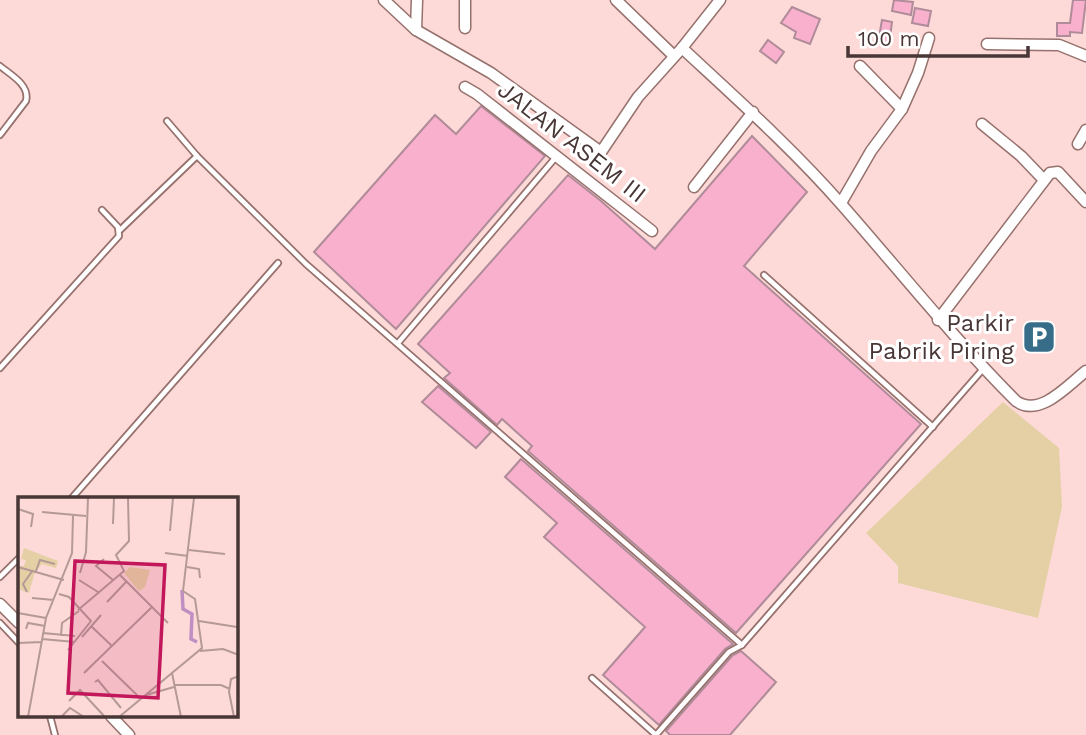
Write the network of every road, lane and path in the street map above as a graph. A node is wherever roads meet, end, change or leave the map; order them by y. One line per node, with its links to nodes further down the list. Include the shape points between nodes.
1 (383, 0): 7 (street)
2 (417, 0): 7 (street)
3 (465, 0): 6 (street)
4 (616, 0): 11 (street)
5 (720, 0): 10 (street)
6 (465, 28)
7 (416, 30): 11 (street, via 491,73 601,152 638,97)
8 (929, 38): 16 (street)
9 (987, 44): 12 (street, via 1059,45)
10 (682, 48): 11 (street); 17 (street)
11 (674, 56)
12 (1086, 56)
13 (0, 66): 21 (lane, via 28,95)
14 (860, 66): 16 (street)
15 (465, 87): 24 (street, JALAN ASEM III)
16 (902, 109): 28 (street)
17 (753, 112): 26 (street); 28 (street)
18 (167, 121): 23 (lane)
19 (982, 124): 25 (street)
20 (1086, 130): 22 (street)
21 (0, 135)
22 (1078, 144)
23 (197, 156): 30 (lane); 35 (lane, via 306,264)
24 (557, 156): 31 (street, JALAN ASEM III); 35 (lane)
25 (1044, 180): 27 (street, via 1058,172); 34 (street)
26 (694, 187)
27 (1086, 202)
28 (841, 203): 34 (street)
29 (102, 211): 30 (lane)
30 (120, 230): 36 (lane)
31 (652, 231)
32 (278, 264): 40 (lane)
33 (764, 275): 39 (lane)
34 (938, 320): 37 (street)
35 (398, 343): 47 (lane)
36 (0, 368)
37 (983, 369): 38 (street, via 1016,401 1030,407 1053,397); 39 (lane)
38 (1086, 371)
39 (933, 427): 47 (lane)
40 (73, 497)
41 (18, 559): 42 (lane)
42 (0, 577)
43 (0, 604): 45 (street)
44 (0, 623): 46 (lane)
45 (18, 623)
46 (18, 642)
47 (742, 645): 51 (lane, via 729,652)
48 (592, 678): 51 (lane)
49 (113, 718): 50 (street)
50 (129, 735)
51 (656, 735)

